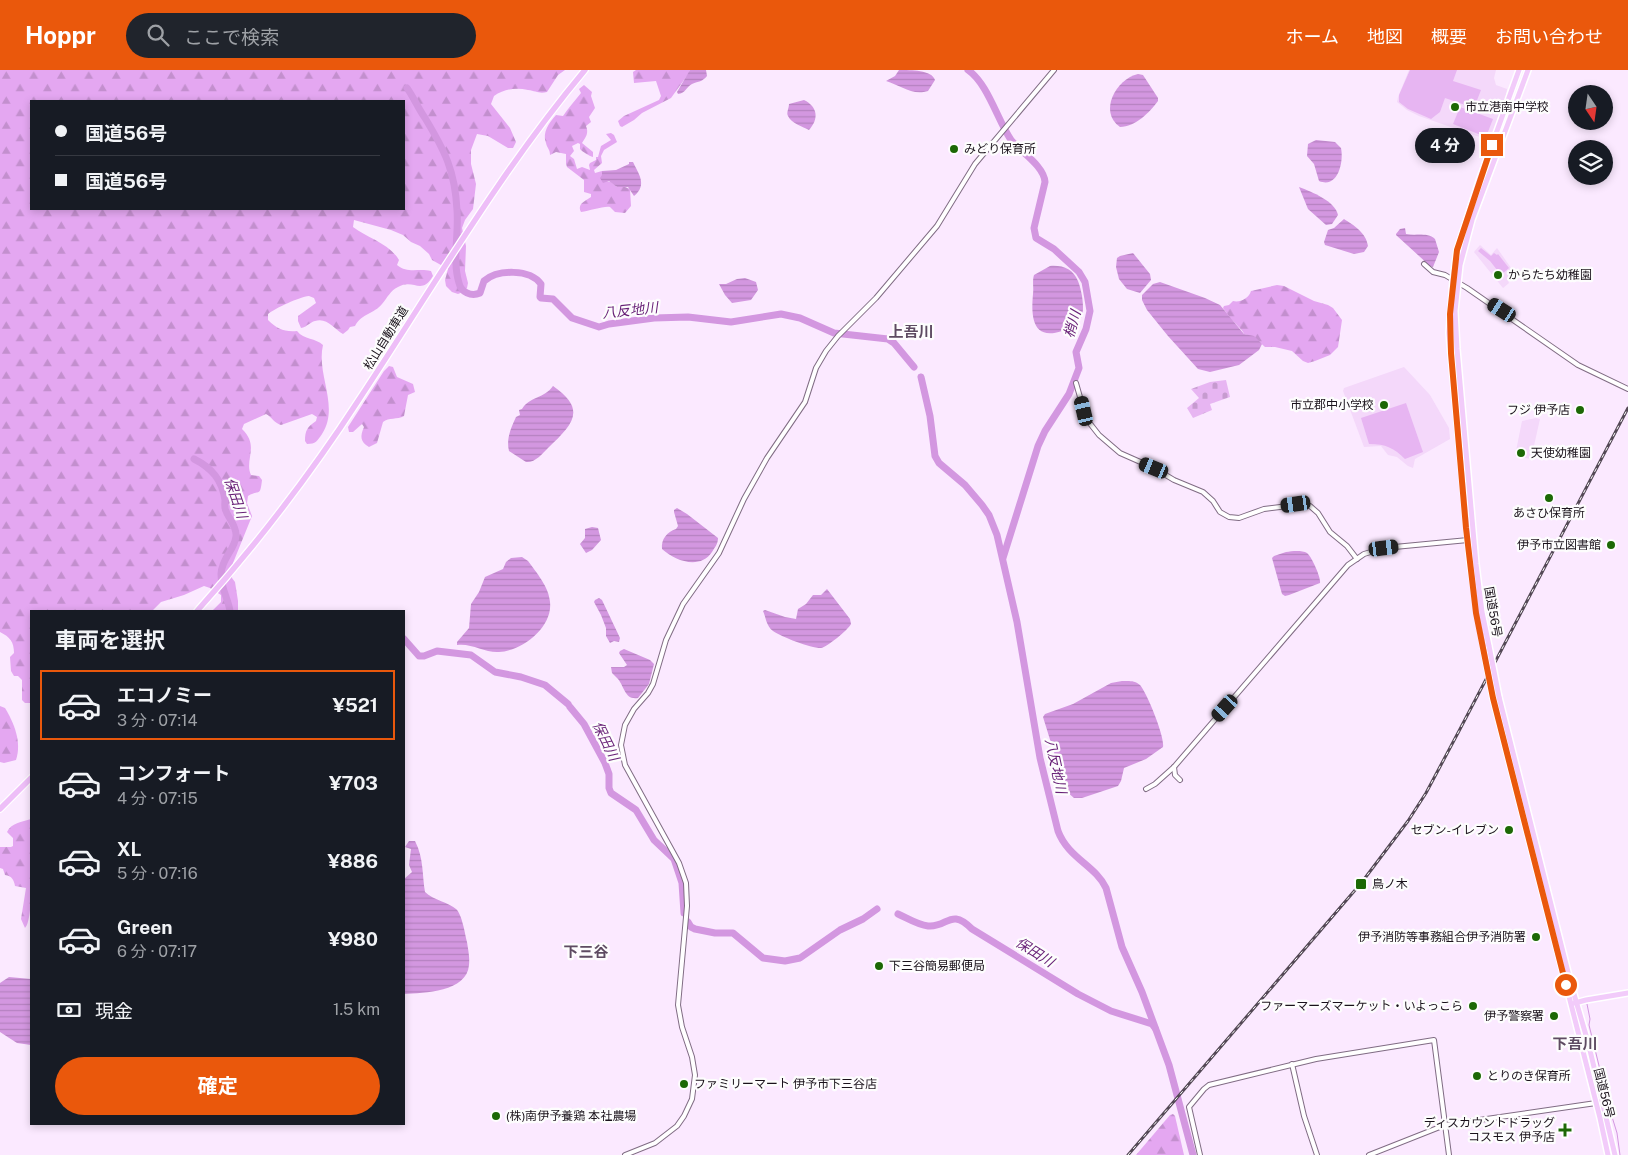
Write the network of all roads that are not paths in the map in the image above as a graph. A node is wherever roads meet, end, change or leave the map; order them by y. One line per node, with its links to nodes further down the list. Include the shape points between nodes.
1 (585, 70): 12 (highway, 松山自動車道, via 544,121 472,224 288,501)
2 (1054, 70): 26 (street, via 975,164 937,226 822,358 805,402 767,458 719,553 687,598 666,640 653,684 625,725 621,745 625,764 679,863 686,883 687,906 678,1005 695,1075 692,1099 677,1126 655,1143)
3 (1519, 70): 6 (highway, 国道56号, via 1457,250)
4 (1528, 70): 6 (highway, 国道56号, via 1472,220)
5 (1424, 264): 6 (street, via 1433,272)
6 (1456, 281): 8 (street, via 1578,364); 9 (highway, 国道56号, via 1456,349); 10 (highway, 国道56号, via 1449,333)
7 (1076, 383): 11 (street, via 1088,421 1120,453 1203,492 1220,512 1229,517 1239,518 1264,509 1296,504 1310,506)
8 (1628, 389)
9 (1474, 539): 10 (highway); 13 (highway, 国道56号, bridge, via 1478,586)
10 (1468, 540): 11 (street, via 1384,548); 13 (highway, 国道56号, bridge, via 1475,604)
11 (1357, 559): 14 (street, via 1348,565)
12 (198, 610)
13 (1496, 697): 20 (highway, 国道56号); 21 (highway, 国道56号)
14 (1174, 767): 16 (street); 17 (street)
15 (30, 779): 18 (highway)
16 (1180, 780)
17 (1146, 789)
18 (0, 809)
19 (1628, 993): 20 (highway)
20 (1577, 1002): 21 (highway); 23 (highway, 国道56号)
21 (1571, 1005): 24 (highway, 国道56号)
22 (1292, 1064): 25 (street, via 1434,1040); 27 (street, via 1204,1089 1189,1108); 28 (street)
23 (1603, 1102): 24 (highway); 32 (highway, 国道56号)
24 (1596, 1103): 25 (street); 31 (highway, 国道56号)
25 (1446, 1125): 29 (street); 30 (street)
26 (625, 1155)
27 (1200, 1155)
28 (1317, 1155)
29 (1369, 1155)
30 (1449, 1155)
31 (1608, 1155)
32 (1614, 1155)

